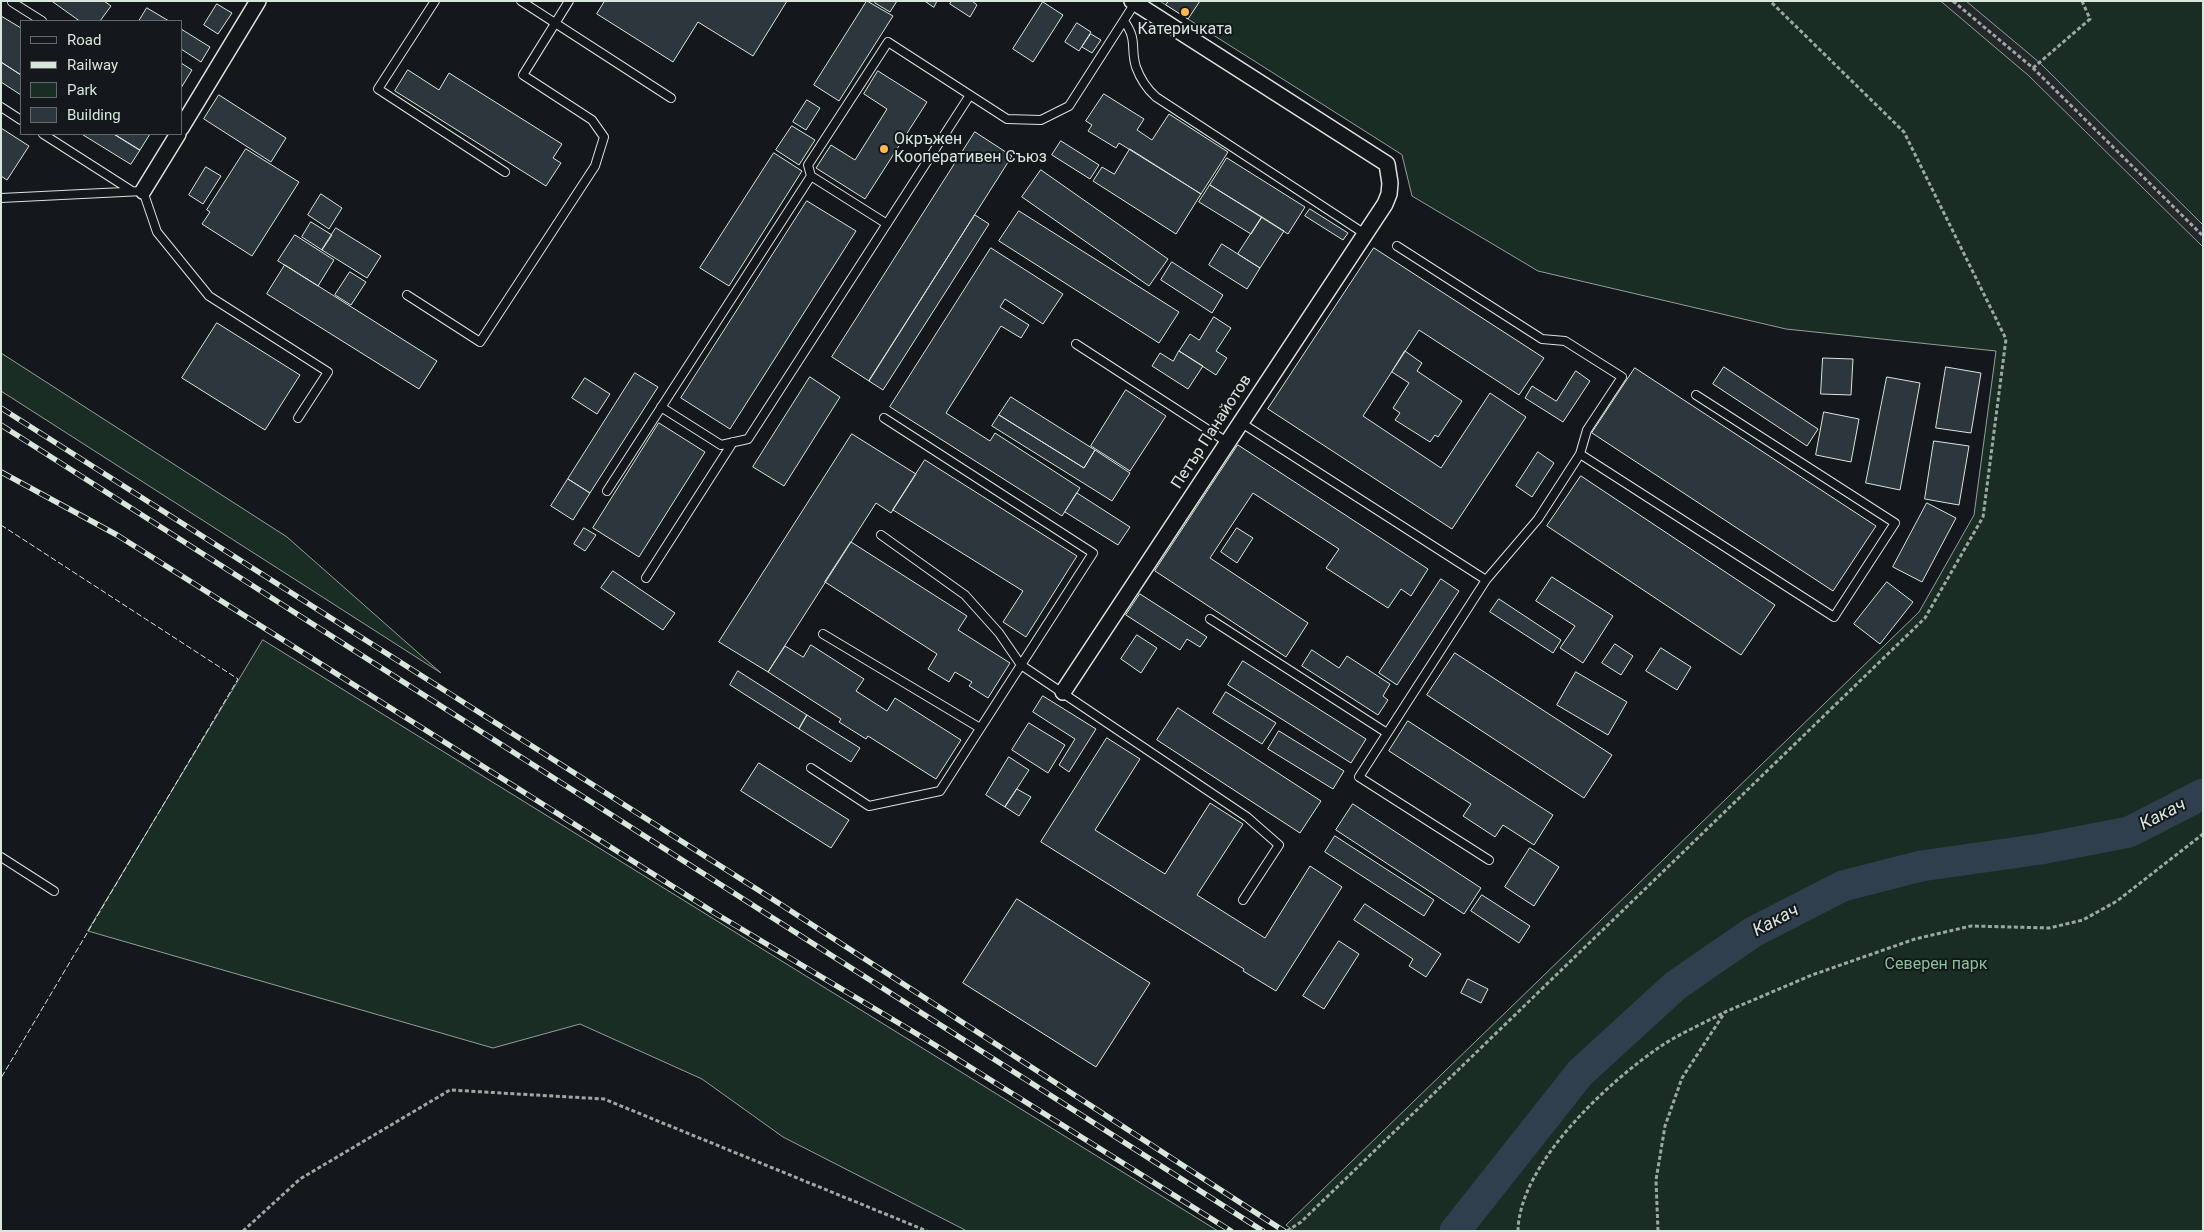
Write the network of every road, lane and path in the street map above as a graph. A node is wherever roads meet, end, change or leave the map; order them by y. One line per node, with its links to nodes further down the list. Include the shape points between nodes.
1 (258, 1): 17 (street)
2 (435, 1): 21 (lane, via 378,89)
3 (521, 1): 12 (lane)
4 (569, 1): 12 (lane)
5 (1770, 1): 58 (path, via 1904,132 2006,339 1984,517 1925,618 1302,1222)
6 (1953, 1): 13 (path)
7 (2082, 1): 13 (path, via 2090,19)
8 (12, 2): 10 (lane)
9 (1134, 2): 11 (lane); 26 (street, Петър Панайотов, via 1387,164 1390,194)
10 (40, 20)
11 (1124, 21): 14 (lane, via 1069,106 1041,120 1006,119); 26 (lane, via 1134,39 1136,66 1148,90 1156,98)
12 (555, 23): 15 (lane); 29 (lane, via 523,75 592,120 604,138 595,166 480,342)
13 (2034, 68): 27 (path)
14 (970, 95): 22 (lane, via 888,42 808,165); 25 (lane)
15 (671, 98)
16 (1, 107): 18 (lane)
17 (184, 118)
18 (20, 119)
19 (45, 135): 23 (lane)
20 (177, 135): 23 (street)
21 (505, 172)
22 (811, 176): 25 (lane); 32 (lane)
23 (138, 191): 24 (lane); 33 (lane, via 157,232 209,296 328,372)
24 (1, 198)
25 (887, 224): 36 (lane, via 748,439)
26 (1365, 234): 35 (street, Петър Панайотов)
27 (2203, 236)
28 (1397, 246): 38 (lane, via 1542,339 1565,341 1622,377 1587,430)
29 (407, 295)
30 (1076, 344): 37 (lane)
31 (1696, 395): 38 (lane, via 1895,523 1834,617)
32 (662, 407): 36 (lane, via 721,445); 39 (lane)
33 (298, 418)
34 (884, 418): 45 (lane, via 1093,553)
35 (1240, 422): 37 (street, Петър Панайотов); 42 (lane)
36 (733, 442): 41 (lane)
37 (1227, 442): 46 (street, Петър Панайотов)
38 (1580, 454): 42 (lane, via 1538,519)
39 (607, 491)
40 (881, 535): 45 (lane, via 965,595 999,633)
41 (646, 578)
42 (1486, 580): 48 (lane)
43 (1210, 619): 48 (lane)
44 (823, 634): 47 (lane)
45 (1021, 665): 46 (lane); 47 (lane)
46 (1063, 692): 54 (lane, via 1247,817 1279,845)
47 (980, 728): 49 (lane, via 940,791 869,806)
48 (1387, 733): 52 (lane, via 1359,777)
49 (811, 768)
50 (2203, 834): 55 (path, via 2117,901 2084,920 2048,928 1971,926 1915,939 1812,975)
51 (1, 857): 53 (lane)
52 (1489, 860)
53 (54, 891)
54 (1243, 900)
55 (1725, 1012): 59 (path, via 1661,1046 1609,1088 1561,1135 1530,1185 1518,1218); 60 (path, via 1682,1078 1665,1126 1656,1180)
56 (243, 1231): 57 (path, via 300,1179 450,1090 604,1100)
57 (927, 1231)
58 (1287, 1231)
59 (1518, 1231)
60 (1658, 1231)

